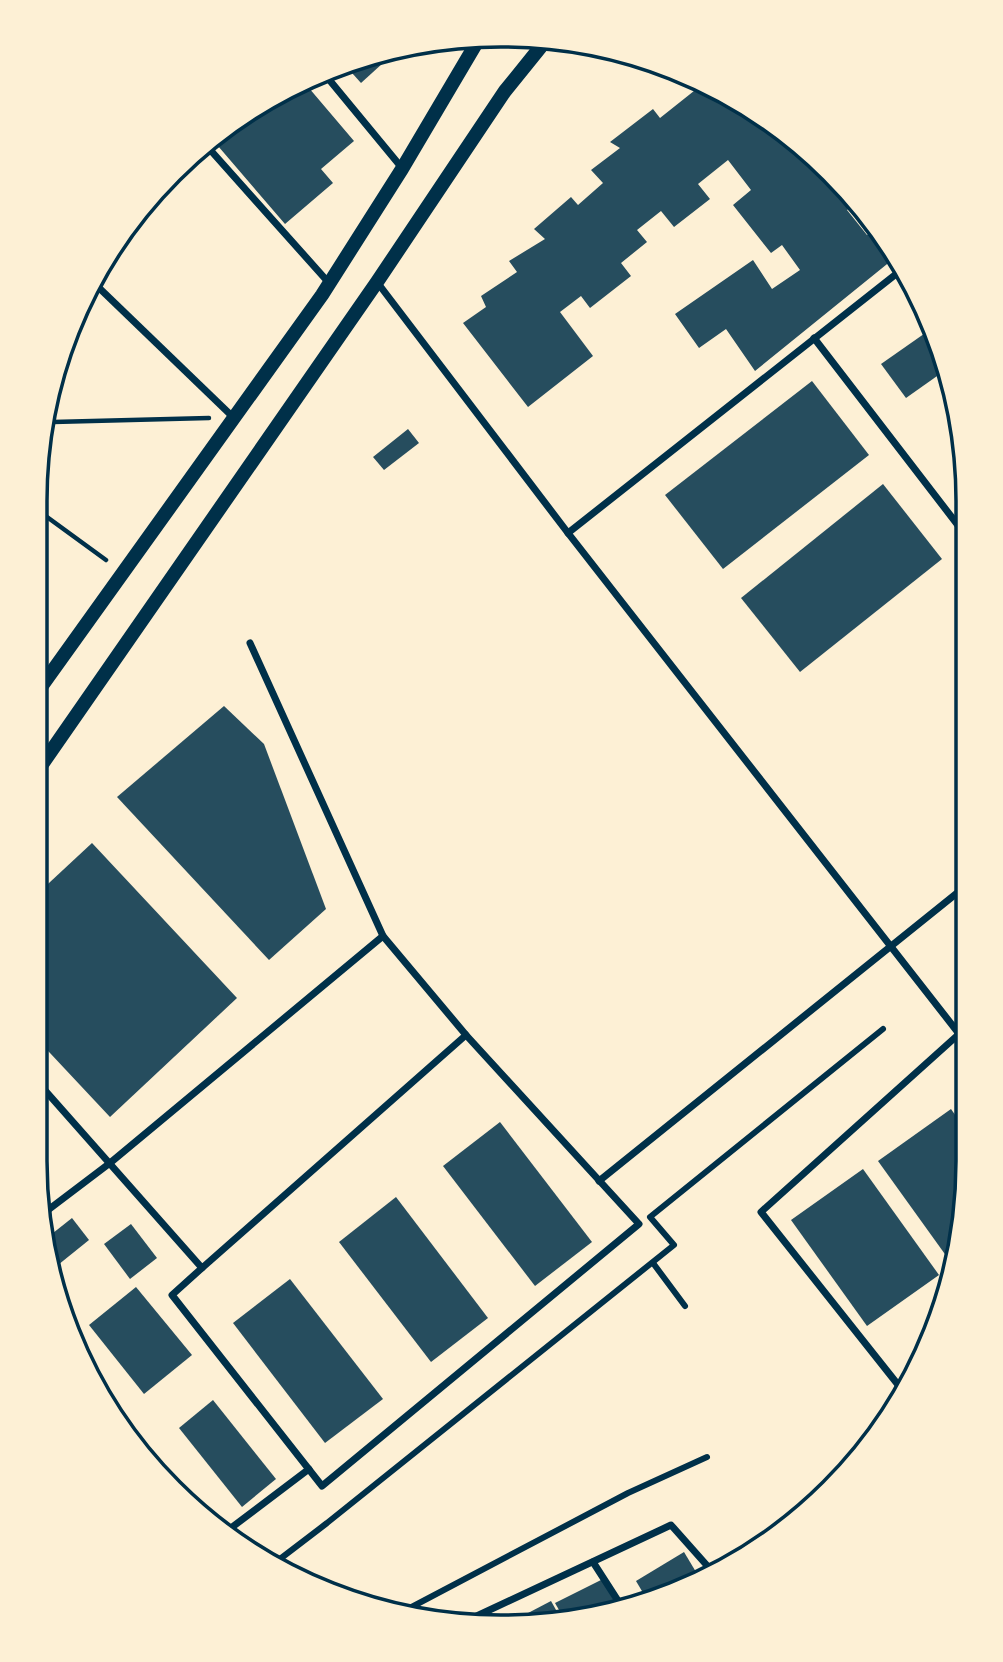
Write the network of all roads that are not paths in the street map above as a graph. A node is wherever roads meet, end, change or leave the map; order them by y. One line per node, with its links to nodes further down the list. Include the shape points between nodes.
1 (474, 48): 5 (main road)
2 (539, 49): 7 (main road, via 505,91)
3 (331, 81): 5 (street)
4 (212, 152): 8 (street)
5 (402, 169): 8 (main road)
6 (895, 275): 10 (street)
7 (377, 282): 13 (street); 16 (main road)
8 (329, 283): 11 (main road)
9 (100, 290): 11 (street)
10 (814, 338): 12 (street); 13 (street)
11 (234, 418): 15 (main road)
12 (956, 523)
13 (568, 533): 19 (street)
14 (250, 643): 18 (street)
15 (47, 678)
16 (47, 757)
17 (956, 894): 19 (street)
18 (383, 936): 22 (street); 25 (street)
19 (893, 946): 21 (street); 26 (street)
20 (883, 1029): 28 (street, via 649,1217 674,1245)
21 (956, 1030)
22 (466, 1035): 26 (street); 29 (street)
23 (956, 1037): 31 (street, via 761,1212)
24 (47, 1092): 25 (street)
25 (110, 1163): 27 (street); 29 (street)
26 (599, 1181): 33 (street, via 639,1224 322,1486)
27 (50, 1209)
28 (653, 1264): 30 (street); 35 (street)
29 (202, 1268): 33 (street, via 172,1295)
30 (685, 1306)
31 (897, 1384)
32 (707, 1457): 39 (street, via 628,1493)
33 (309, 1469): 34 (street)
34 (233, 1527)
35 (281, 1558)
36 (593, 1562): 37 (street, via 671,1525); 38 (street); 40 (street)
37 (707, 1565)
38 (617, 1599)
39 (413, 1606)
40 (487, 1615)

